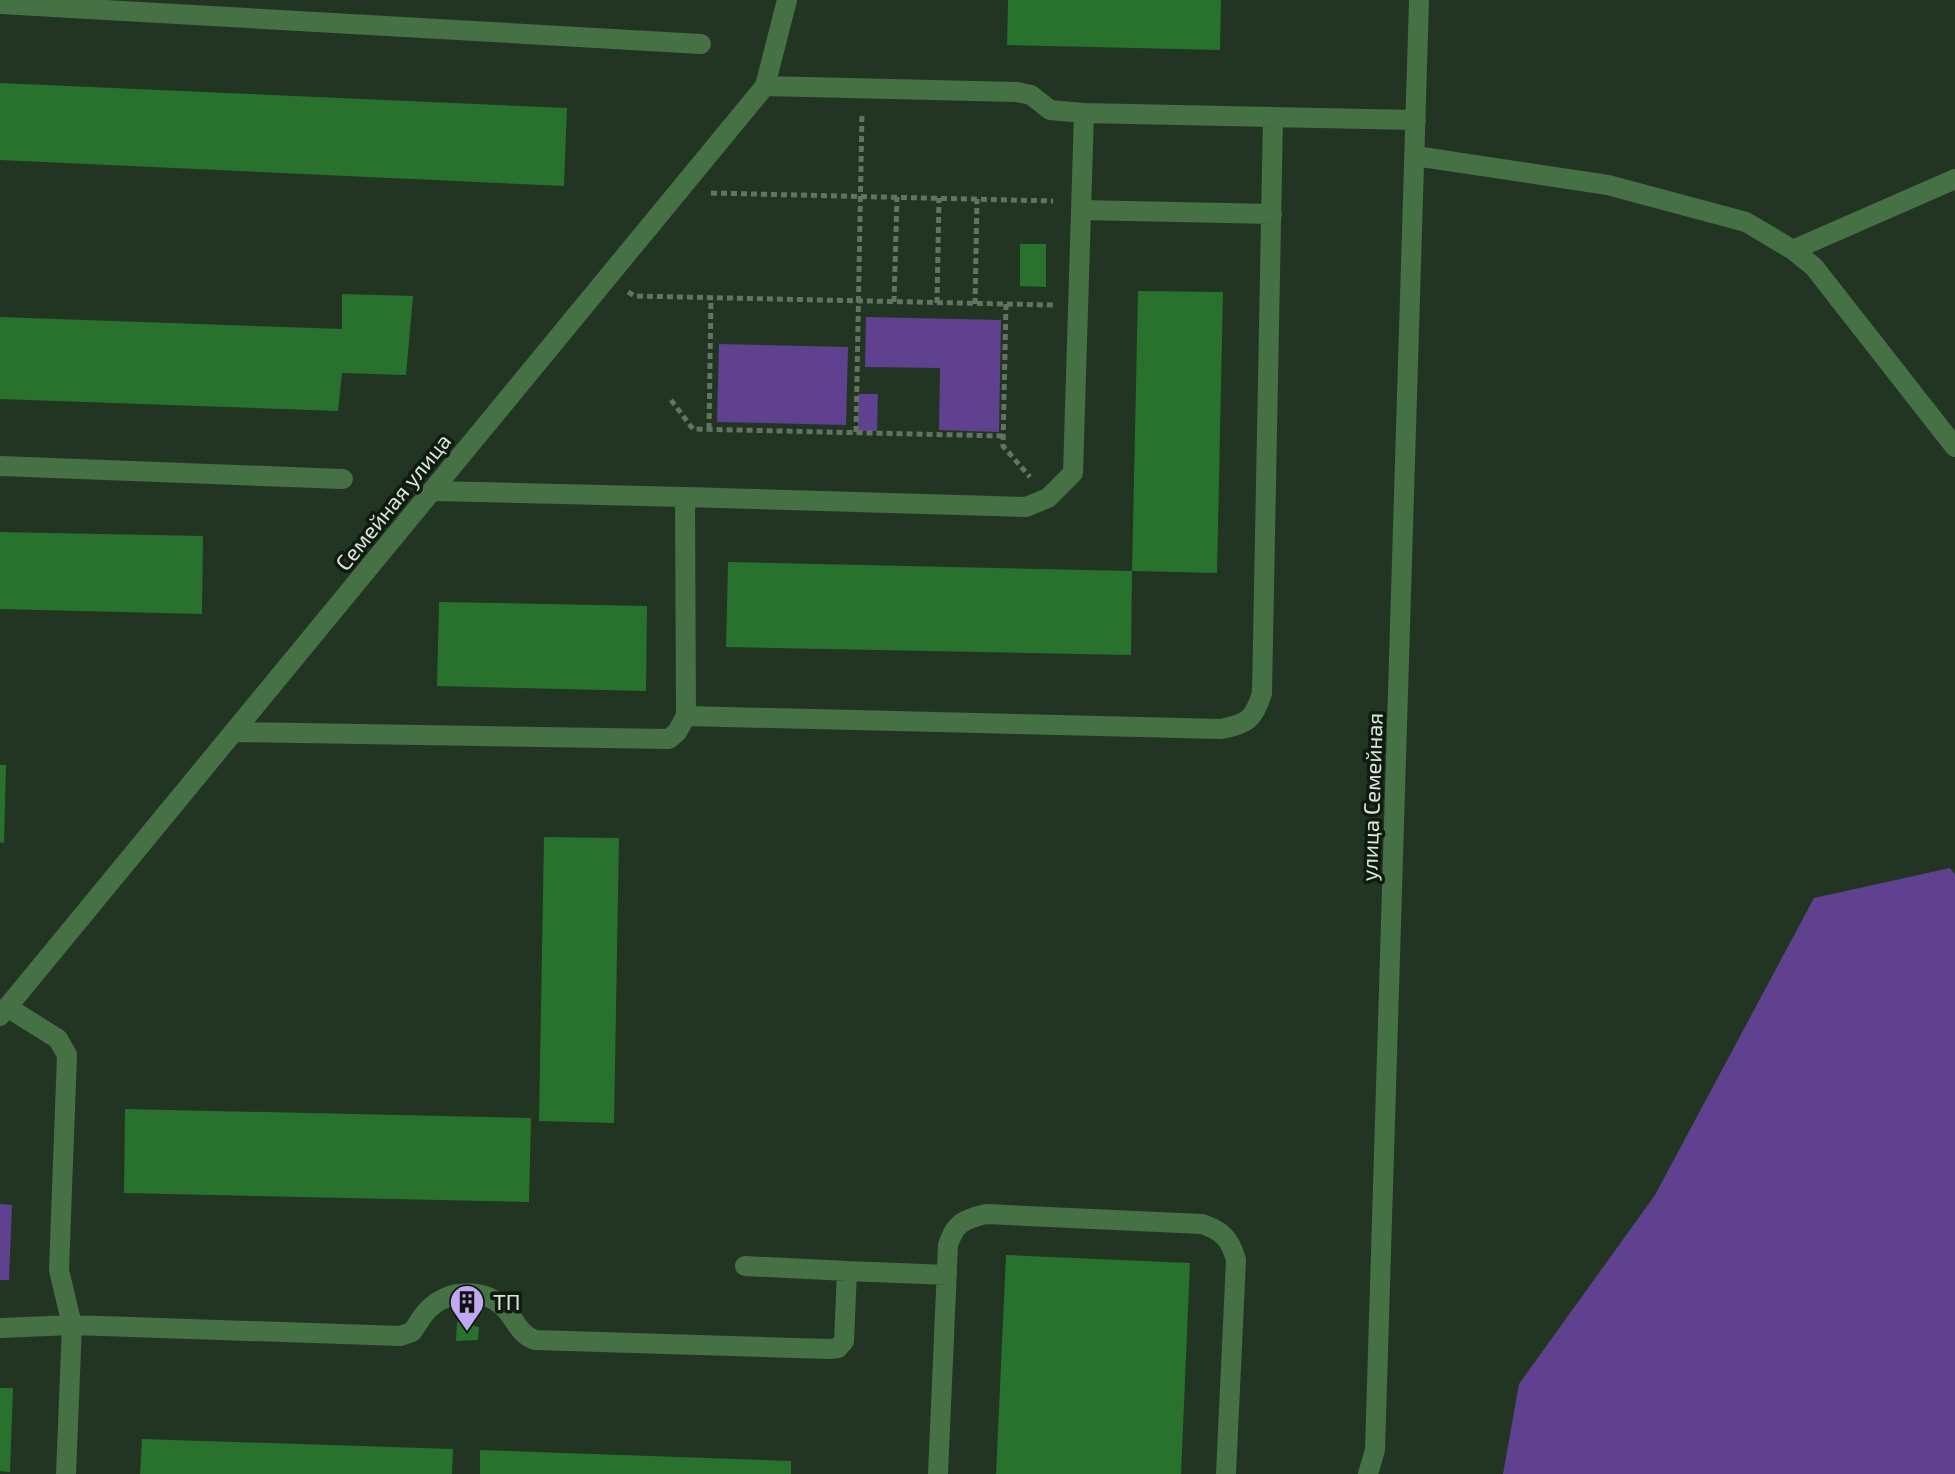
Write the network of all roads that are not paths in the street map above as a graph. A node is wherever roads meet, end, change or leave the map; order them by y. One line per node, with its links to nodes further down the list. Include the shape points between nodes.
1 (787, 0): 5 (street, Семейная улица)
2 (1419, 0): 8 (street)
3 (0, 4): 4 (street)
4 (701, 44)
5 (765, 86): 6 (street, via 1017,92 1031,95 1050,110); 17 (street, Семейная улица)
6 (1084, 113): 7 (street); 11 (street)
7 (1273, 117): 8 (street); 12 (street)
8 (1416, 120): 9 (street, улица Семейная)
9 (1415, 156): 13 (street, via 1608,185 1746,222); 30 (street, улица Семейная, via 1375,1450)
10 (1955, 179): 13 (street)
11 (1081, 206): 12 (street); 18 (street, via 1073,473 1048,498 1026,507)
12 (1272, 214): 19 (street, via 1262,693 1256,713 1241,725 1221,729)
13 (1793, 250): 14 (street, via 1814,267)
14 (1955, 447)
15 (0, 466): 16 (street)
16 (343, 479)
17 (434, 491): 18 (street); 20 (street, Семейная улица)
18 (685, 497): 19 (street)
19 (686, 716): 20 (street, via 677,732 661,741)
20 (234, 732): 21 (street, Семейная улица)
21 (4, 1011): 25 (street, via 58,1039 67,1055 59,1270)
22 (745, 1266): 23 (street)
23 (847, 1271): 24 (street); 25 (street, via 844,1341 829,1349 535,1340 489,1297 459,1293 430,1307 412,1332 400,1336)
24 (947, 1275): 28 (street); 29 (street, via 953,1228 986,1214 1219,1229 1236,1260)
25 (72, 1325): 26 (street); 27 (street)
26 (0, 1328)
27 (66, 1474)
28 (938, 1474)
29 (1226, 1474)
30 (1368, 1474)

